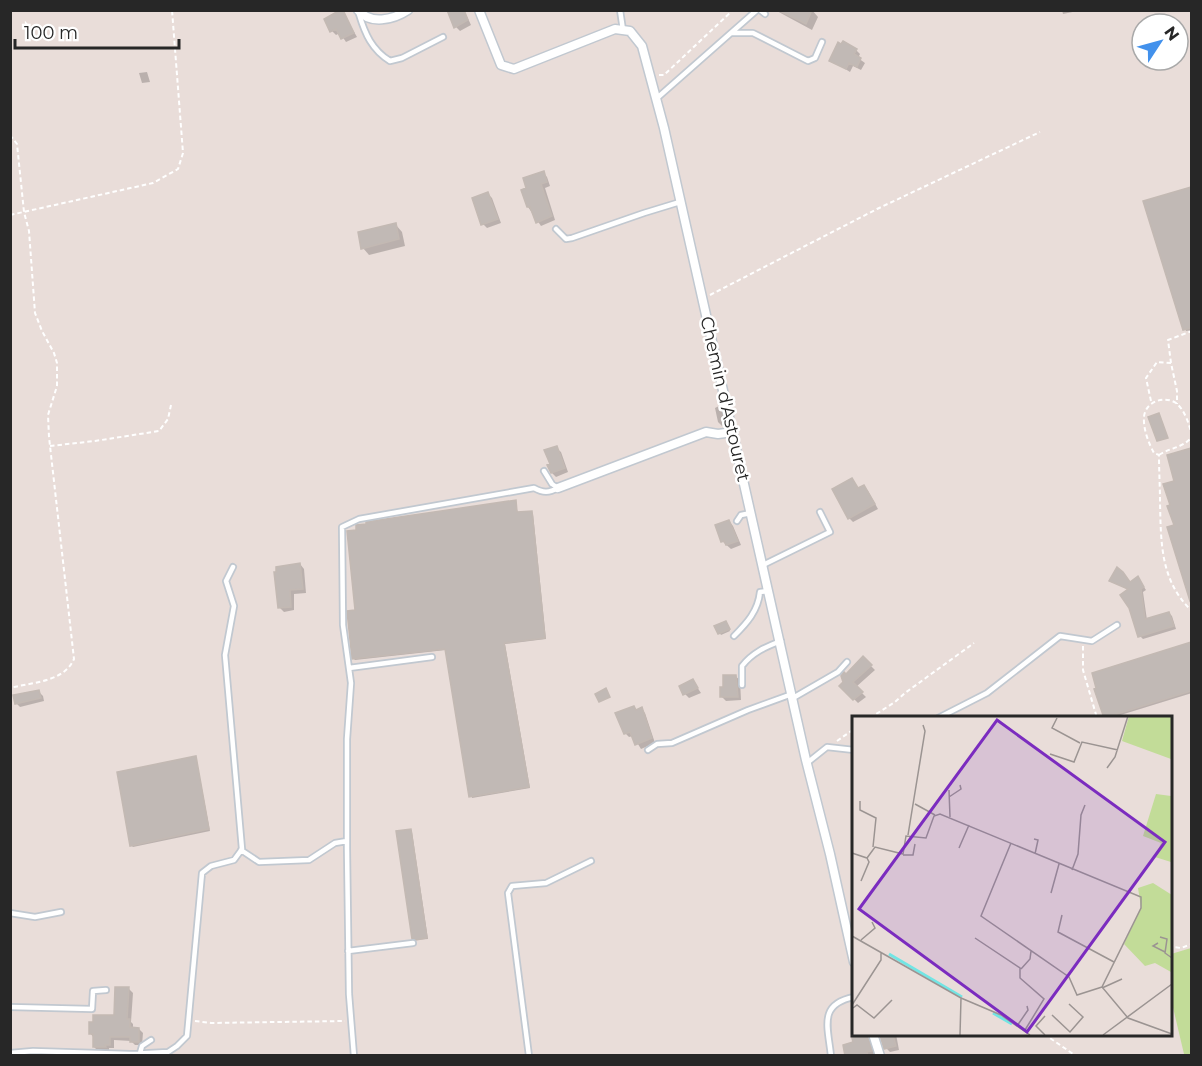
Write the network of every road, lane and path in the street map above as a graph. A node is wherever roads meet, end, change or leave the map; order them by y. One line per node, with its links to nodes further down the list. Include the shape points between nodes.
1 (172, 10): 17 (path, via 183,153 178,169 153,183)
2 (408, 10): 6 (street, via 396,18 374,19 364,18)
3 (479, 10): 8 (street, via 501,65 514,69 615,29)
4 (620, 10): 8 (lane)
5 (733, 10): 12 (path, via 664,75)
6 (358, 11): 10 (lane, via 371,44 390,61)
7 (761, 12): 9 (lane)
8 (623, 30): 12 (street, Chemin d'Astouret, via 630,31 642,46)
9 (731, 33): 11 (lane, via 753,33 808,61 815,58); 13 (lane)
10 (443, 37)
11 (822, 42)
12 (650, 76): 13 (street, Chemin d'Astouret)
13 (656, 99): 16 (street, Chemin d'Astouret)
14 (1040, 132): 20 (path, via 877,209)
15 (10, 135): 17 (path, via 17,144)
16 (681, 202): 19 (lane, via 572,238); 20 (street, Chemin d'Astouret)
17 (24, 212): 18 (path); 28 (path, via 35,313 57,363 57,386 48,415)
18 (10, 215)
19 (556, 229)
20 (702, 299): 26 (street, Chemin d'Astouret)
21 (1191, 331): 22 (path, via 1168,340)
22 (1171, 363): 23 (path, via 1157,362 1146,378); 24 (path)
23 (1152, 402): 24 (path, via 1167,399); 29 (path, via 1144,417 1150,446)
24 (1177, 404): 27 (path, via 1190,426)
25 (171, 405): 28 (path, via 168,419 159,431)
26 (733, 432): 31 (street, via 706,432); 33 (street, Chemin d'Astouret)
27 (1191, 437): 29 (path, via 1185,445)
28 (50, 446): 48 (path, via 74,659 60,676)
29 (1159, 455): 38 (path, via 1160,536 1165,567 1174,590)
30 (544, 471): 31 (lane)
31 (558, 488): 46 (lane, via 469,499 359,519 342,527 343,625)
32 (820, 512): 35 (lane, via 830,532)
33 (751, 513): 34 (lane, via 741,514); 35 (street, Chemin d'Astouret)
34 (737, 521)
35 (763, 566): 37 (street, Chemin d'Astouret)
36 (233, 567): 59 (lane, via 226,581 234,606 225,655)
37 (769, 591): 40 (lane, via 760,592 748,622); 42 (street, Chemin d'Astouret)
38 (1191, 611)
39 (1117, 625): 41 (lane, via 1092,641)
40 (734, 636)
41 (1084, 640): 51 (lane, via 1060,636 987,693); 52 (path, via 1083,670)
42 (781, 641): 47 (lane, via 748,658 742,666); 49 (street, Chemin d'Astouret)
43 (974, 643): 50 (path)
44 (432, 657): 46 (lane)
45 (847, 662): 49 (lane, via 838,672)
46 (349, 668): 58 (lane)
47 (742, 684)
48 (10, 688)
49 (793, 696): 55 (lane); 57 (street, Chemin d'Astouret)
50 (873, 716)
51 (942, 716)
52 (1096, 716)
53 (852, 730): 54 (path)
54 (828, 747): 56 (lane); 57 (lane)
55 (648, 750)
56 (852, 750)
57 (807, 764): 67 (street, Chemin d'Astouret)
58 (347, 841): 59 (lane, via 335,843 309,860 259,862); 66 (lane)
59 (241, 850): 72 (lane, via 234,860 211,866 202,873)
60 (591, 861): 79 (lane, via 546,883 512,886 508,893)
61 (10, 912): 62 (lane, via 35,917)
62 (61, 912)
63 (413, 943): 66 (lane)
64 (1191, 944): 65 (path, via 1181,948)
65 (1172, 946)
66 (348, 951): 71 (lane)
67 (852, 953)
68 (106, 990): 70 (lane, via 93,991 92,1008)
69 (852, 997): 80 (lane, via 840,999 829,1011)
70 (10, 1006)
71 (351, 1020): 72 (path); 78 (lane)
72 (190, 1021): 77 (lane, via 187,1036 168,1052)
73 (873, 1036): 81 (street)
74 (1046, 1036): 82 (path)
75 (151, 1040): 77 (lane)
76 (10, 1053): 77 (lane)
77 (140, 1053)
78 (354, 1056)
79 (529, 1056)
80 (831, 1056)
81 (880, 1056)
82 (1076, 1056)

